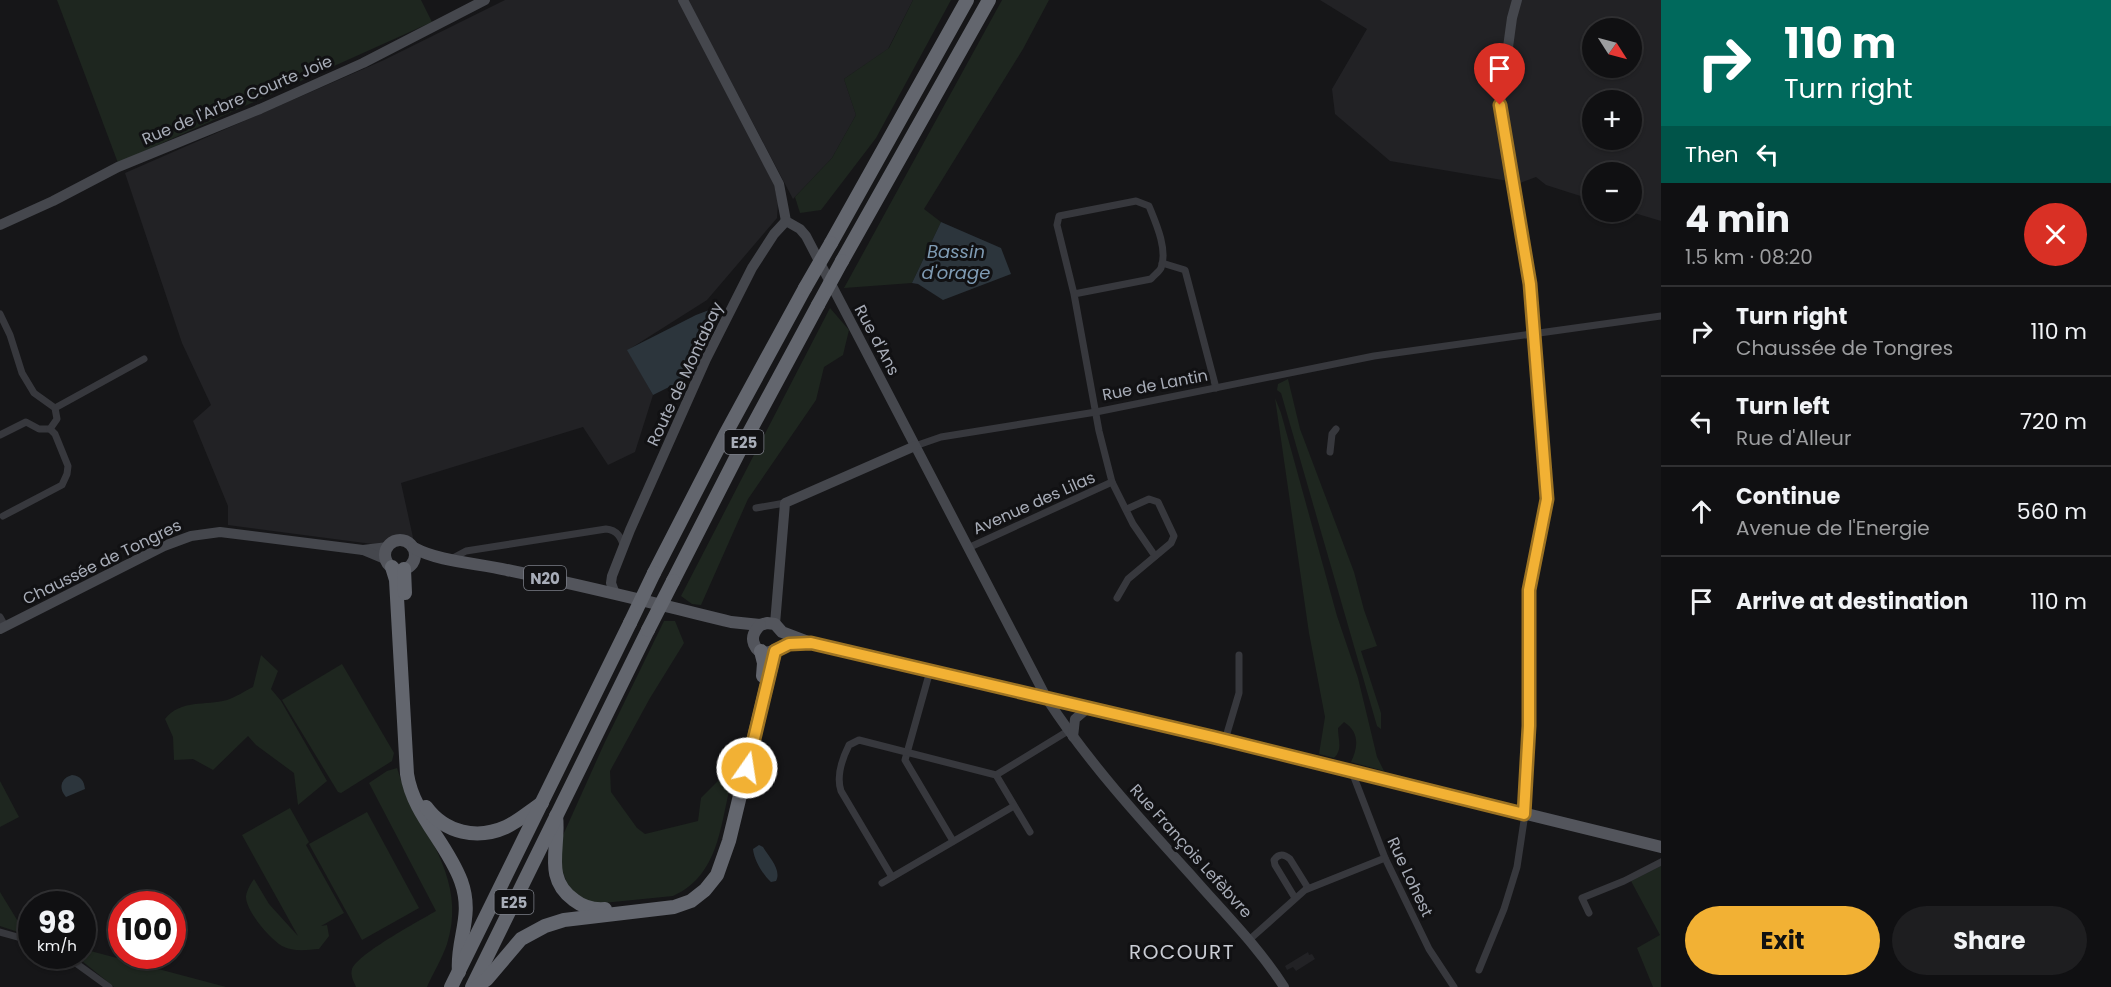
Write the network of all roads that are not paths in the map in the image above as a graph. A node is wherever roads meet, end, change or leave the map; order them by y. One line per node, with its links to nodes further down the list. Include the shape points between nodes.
1 (485, 0): 7 (street, Rue de l'Arbre Courte Joie, via 363,63 118,167)
2 (683, 0): 6 (street, via 779,184)
3 (966, 0): 54 (highway, E25, bridge, via 726,433)
4 (989, 0): 57 (highway, E25, bridge, via 744,442)
5 (1517, 0): 12 (street, via 1500,105 1530,284)
6 (786, 221): 20 (street, Rue d'Ans, via 806,236); 28 (street, Route de Montabay, via 744,283 692,390)
7 (0, 225)
8 (1162, 263): 9 (street, via 1151,279); 9 (street, Avenue des Lilas, via 1156,223 1149,206 1136,201 1059,216 1057,225); 14 (street, via 1185,270)
9 (1074, 294): 16 (street, Avenue des Lilas)
10 (0, 314): 15 (street, via 22,373 34,393)
11 (1661, 316): 12 (street, Rue de Lantin)
12 (1532, 334): 14 (street, Rue de Lantin, via 1374,356); 56 (street, via 1547,499 1529,590 1529,726)
13 (144, 359): 15 (street)
14 (1216, 388): 16 (street, Rue de Lantin)
15 (55, 408): 17 (street, via 57,419)
16 (1096, 412): 20 (street, Rue de Lantin, via 941,436); 22 (street, Avenue des Lilas)
17 (50, 429): 19 (street, via 39,429 26,422); 26 (street, via 68,466 62,485)
18 (1336, 429): 21 (street)
19 (0, 435)
20 (915, 446): 23 (street, Rue de Lantin); 30 (street, Rue d'Ans)
21 (1330, 452)
22 (1112, 482): 25 (street, Avenue des Lilas); 30 (street, Avenue des Lilas)
23 (785, 503): 24 (street); 38 (street)
24 (756, 508)
25 (1127, 509): 32 (street, Avenue des Lilas); 32 (street, via 1149,499 1158,502 1174,536)
26 (3, 516)
27 (388, 547): 29 (main road, N20, via 403,540); 31 (street, Chaussée de Tongres); 34 (main road)
28 (624, 547): 33 (street, via 616,532 606,529 466,551); 35 (street, Route de Montabay, via 612,576)
29 (414, 548): 33 (main road, Chaussée de Tongres / N20); 34 (main road, via 415,556)
30 (968, 549): 45 (street, Rue d'Ans)
31 (363, 550): 34 (street, Chaussée de Tongres); 37 (street, Chaussée de Tongres, via 233,532 199,534 164,546)
32 (1155, 556): 36 (street, via 1128,579)
33 (449, 560): 34 (main road, Chaussée de Tongres / N20); 35 (main road, Chaussée de Tongres / N20)
34 (399, 565): 54 (highway, via 412,772 417,793 447,827 471,833 506,827); 73 (highway, via 396,580 407,774 413,798 462,882 466,913)
35 (615, 594): 39 (main road, Chaussée de Tongres / N20)
36 (1117, 598)
37 (2, 624)
38 (778, 628): 39 (main road, via 767,623); 40 (main road); 41 (main road, via 783,641)
39 (757, 631): 42 (main road, Chaussée de Tongres / N20, via 754,644)
40 (811, 643): 41 (main road, via 789,644); 44 (main road)
41 (777, 650): 42 (main road); 76 (highway, via 729,841 717,875 705,890 674,907 564,920 545,926 521,939 487,979)
42 (761, 651): 57 (highway, via 763,674 721,848 700,884 687,895 672,901 588,908 567,895 557,878)
43 (1239, 655): 50 (street, via 1239,693)
44 (930, 670): 46 (main road); 51 (street)
45 (1037, 680): 46 (street); 47 (street, Rue d'Ans)
46 (1022, 692): 47 (main road)
47 (1047, 699): 48 (main road); 49 (street, Rue François Lefèbvre)
48 (1088, 708): 49 (street, via 1075,719); 50 (main road)
49 (1071, 734): 53 (street); 70 (street, Rue François Lefèbvre, via 1159,841)
50 (1225, 740): 52 (main road)
51 (907, 752): 53 (street); 59 (street, via 905,760); 63 (street, via 860,740 849,745 843,756 838,782)
52 (1352, 772): 56 (main road); 61 (street, Rue Lohest)
53 (996, 775): 55 (street)
54 (542, 804): 73 (highway, E25)
55 (1014, 806): 58 (street); 59 (street)
56 (1524, 814): 60 (main road); 72 (street, via 1517,867)
57 (556, 816): 76 (highway, E25)
58 (1030, 832)
59 (953, 841): 63 (street)
60 (1661, 847)
61 (1385, 858): 65 (street); 78 (street, Rue Lohest, via 1429,949)
62 (1661, 862): 67 (street, via 1582,898)
63 (892, 877): 64 (street)
64 (882, 883)
65 (1308, 888): 66 (street); 66 (street, via 1287,856 1276,856 1275,865)
66 (1295, 898): 70 (street)
67 (1589, 913)
68 (0, 932): 69 (street)
69 (18, 937)
70 (1249, 940): 77 (street, Rue François Lefèbvre)
71 (84, 969): 74 (street)
72 (1479, 970)
73 (459, 972): 75 (highway, E25)
74 (109, 987)
75 (451, 987)
76 (474, 987)
77 (1284, 987)
78 (1454, 987)

